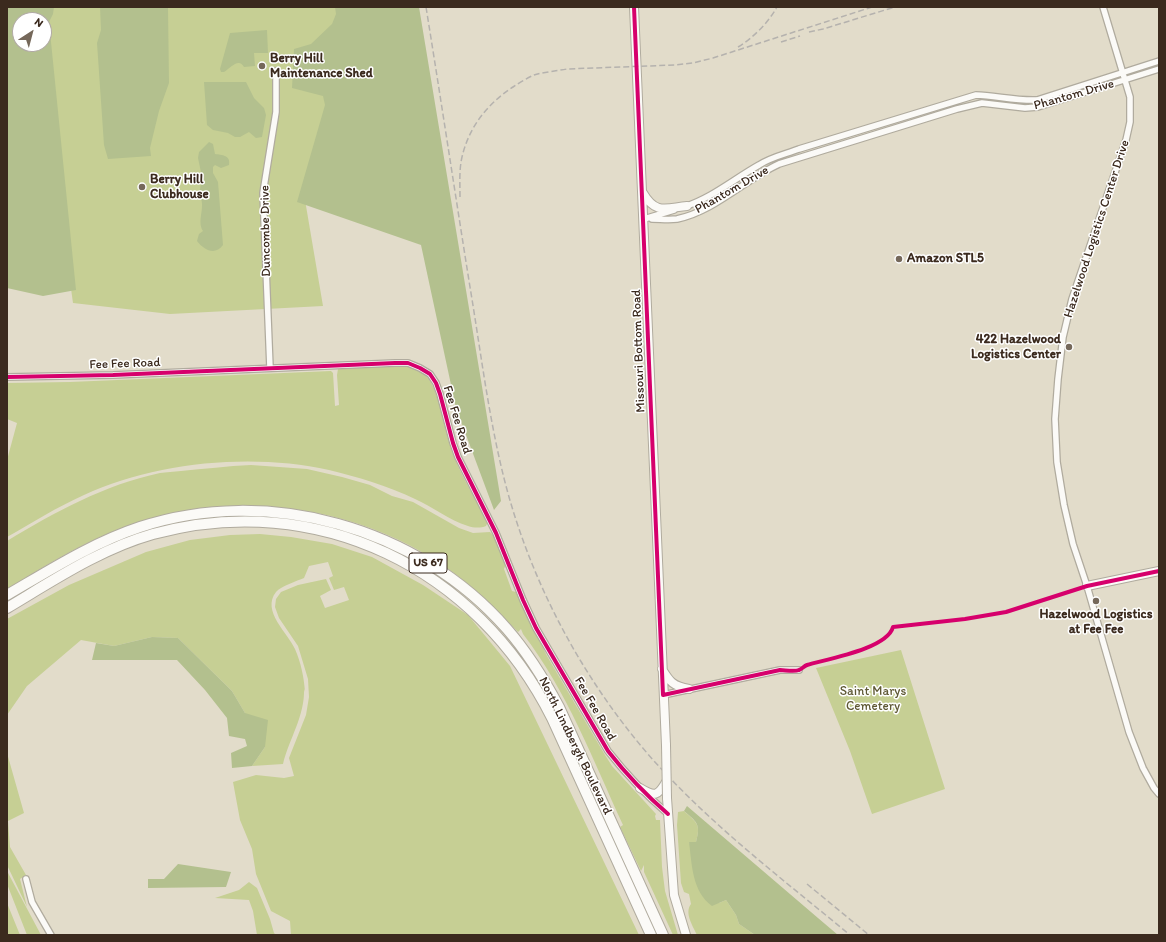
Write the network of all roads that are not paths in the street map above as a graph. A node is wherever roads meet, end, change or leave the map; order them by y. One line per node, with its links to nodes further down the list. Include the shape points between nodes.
1 (634, 7): 8 (street, Missouri Bottom Road)
2 (1103, 7): 6 (street, Hazelwood Logistics Center Drive)
3 (1159, 61): 6 (street, Phantom Drive)
4 (1159, 69): 7 (street, Phantom Drive)
5 (276, 71): 11 (street, Duncombe Drive, via 276,112 263,193)
6 (1122, 73): 7 (street, Hazelwood Logistics Center Drive); 9 (street, Phantom Drive, via 1038,100 976,96 948,104 775,157 711,196)
7 (1125, 80): 10 (street, Phantom Drive, via 1038,107 982,103 957,109 779,164 695,213 676,219); 14 (street, Hazelwood Logistics Center Drive, via 1130,97 1130,122 1126,140 1072,299 1063,337 1058,379 1055,419 1057,462 1073,544)
8 (643, 192): 9 (street, via 656,208); 10 (street, Missouri Bottom Road)
9 (687, 206): 10 (street, Phantom Drive)
10 (644, 219): 17 (street, Missouri Bottom Road)
11 (270, 368): 12 (street, Fee Fee Road); 22 (street, Fee Fee Road, via 408,363 430,374 440,394 458,457 496,532 536,628 600,739 618,765)
12 (7, 377)
13 (1159, 572): 14 (street)
14 (1087, 586): 23 (street, Hazelwood Logistics Center Drive, via 1129,732 1143,768)
15 (7, 595): 28 (highway, North Lindbergh Boulevard / US 67, via 72,556 106,540 147,525 203,514 255,511 310,517 366,533 400,548 434,567 475,597 506,628 533,663 559,707)
16 (7, 608): 27 (highway, North Lindbergh Boulevard / US 67, via 82,563 117,547 153,535 209,524 247,522 304,527 360,542 395,557 428,576 474,611 500,638 534,684)
17 (662, 668): 19 (street, via 674,685); 20 (street, Missouri Bottom Road)
18 (799, 670): 19 (street, via 780,670)
19 (689, 689): 20 (street)
20 (663, 695): 21 (street, Missouri Bottom Road, bridge)
21 (666, 782): 22 (street, via 655,795); 24 (street, Missouri Bottom Road, bridge)
22 (640, 788): 24 (street, Fee Fee Road)
23 (1159, 794)
24 (668, 814): 29 (street, Missouri Bottom Road, via 674,895)
25 (26, 879): 26 (street, via 32,902)
26 (51, 935)
27 (651, 935)
28 (663, 935)
29 (686, 935)

